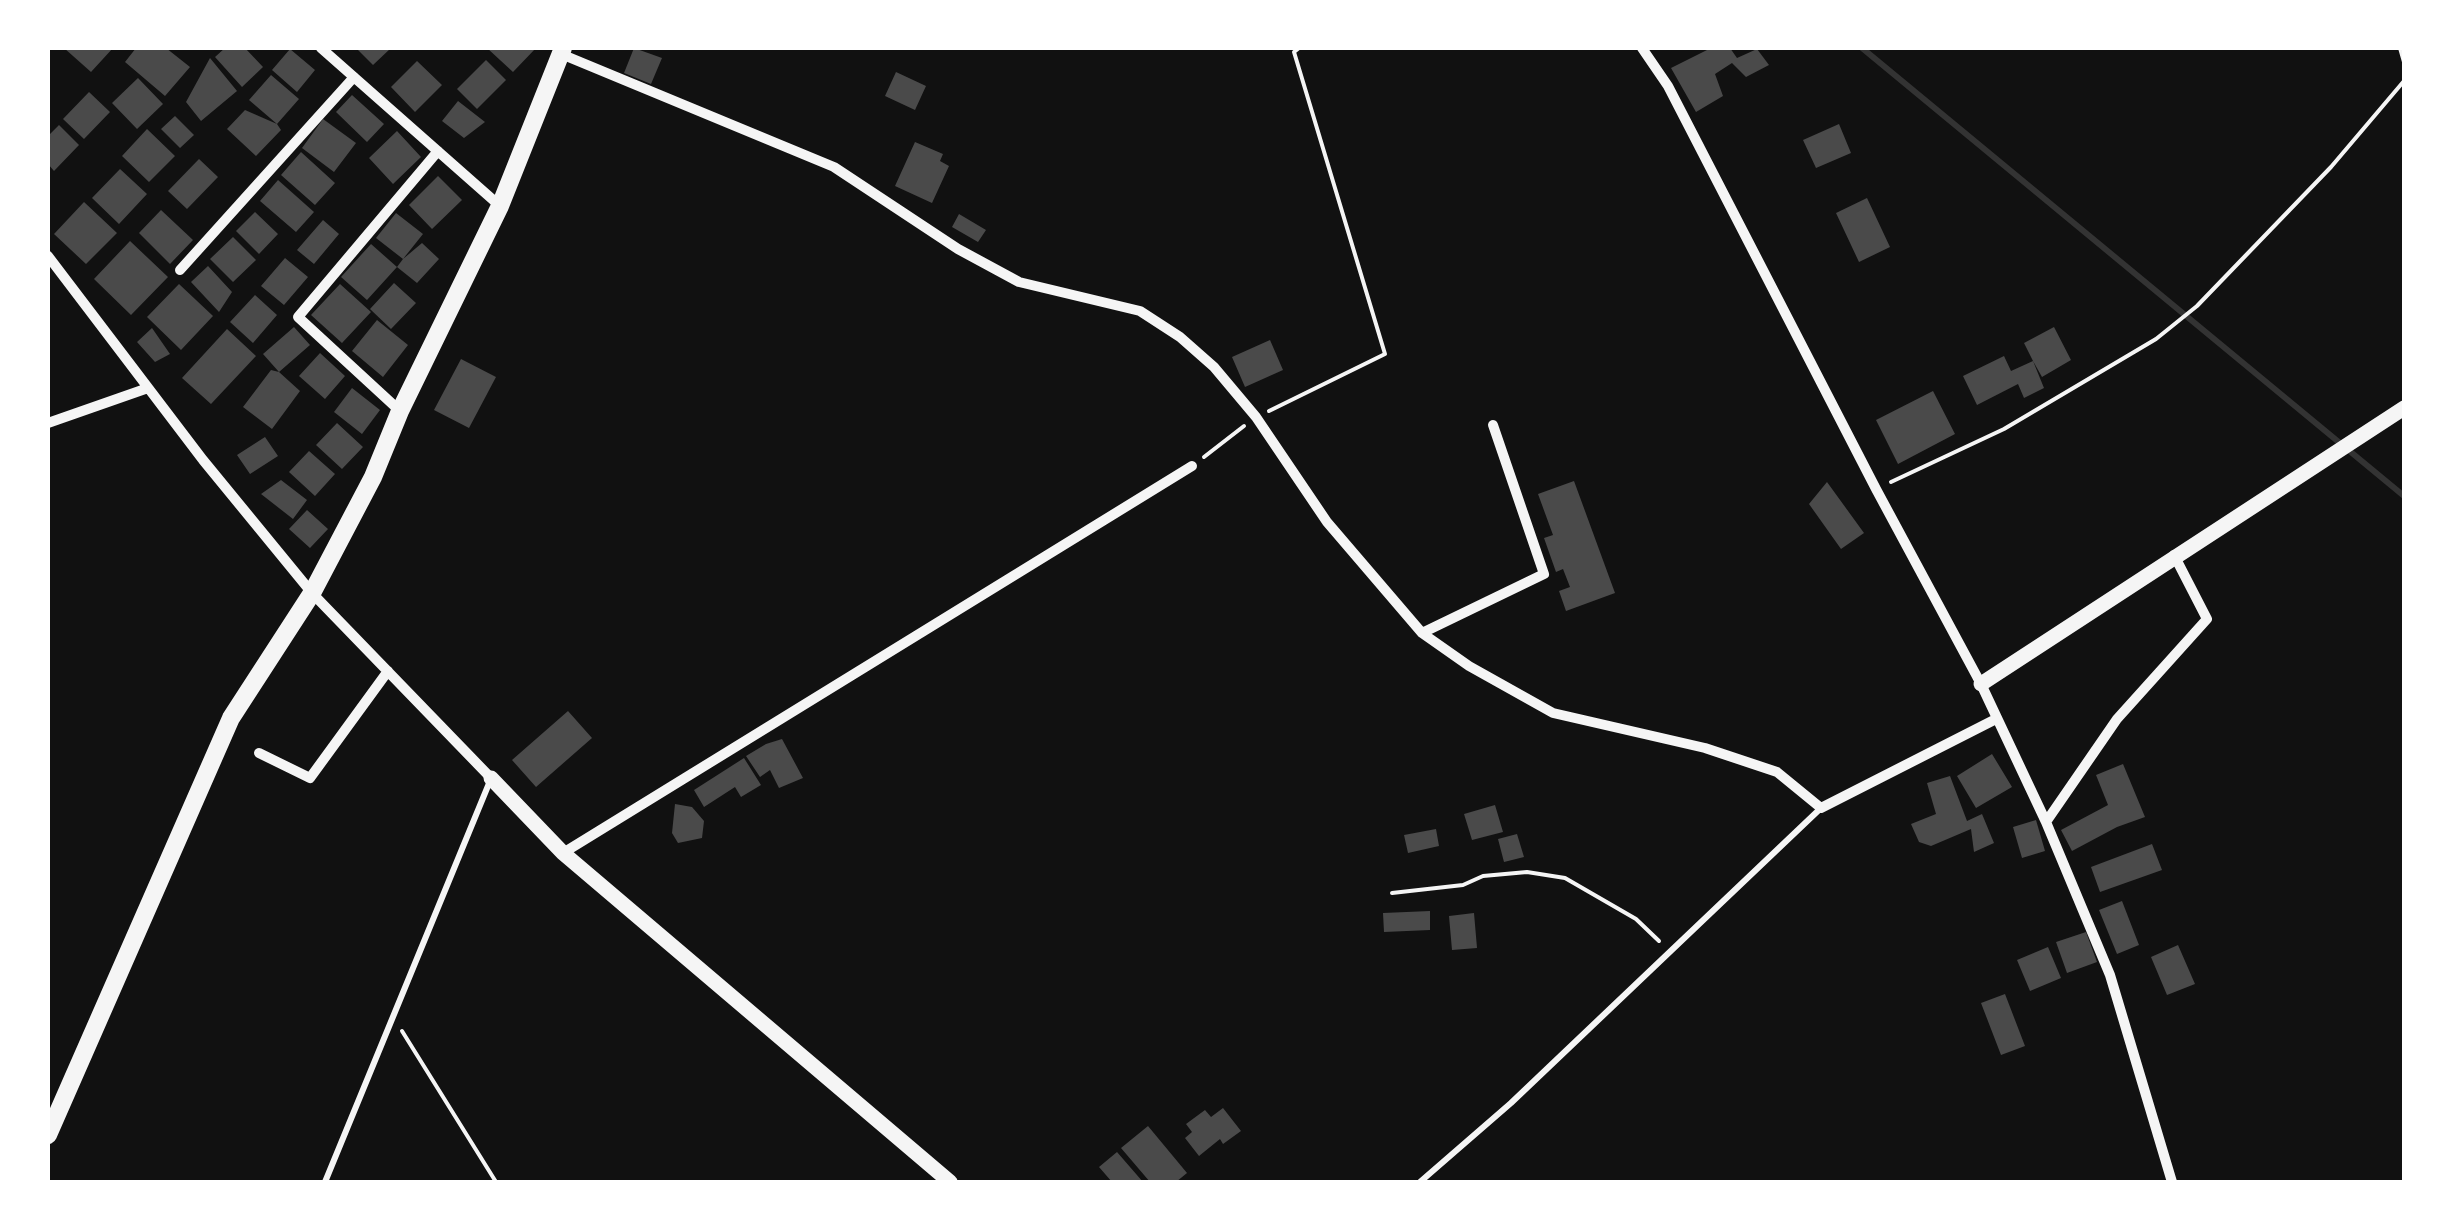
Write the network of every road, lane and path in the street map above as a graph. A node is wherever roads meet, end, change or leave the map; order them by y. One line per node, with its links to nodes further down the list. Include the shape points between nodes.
1 (321, 48): 7 (street)
2 (1300, 48): 16 (path, via 1294,52 1385,354)
3 (1642, 48): 20 (street, via 1668,86)
4 (2400, 48): 6 (path)
5 (562, 51): 10 (main road); 16 (street, via 834,168 1019,282 1140,311 1214,367)
6 (2404, 62)
7 (354, 77): 9 (street); 12 (street)
8 (2404, 81): 20 (path, via 2197,306 2156,338 2004,429)
9 (438, 151): 10 (street); 15 (street, via 298,317)
10 (500, 206): 15 (main road)
11 (48, 256): 13 (street)
12 (180, 270)
13 (148, 388): 17 (street); 22 (street)
14 (2404, 408): 21 (street)
15 (400, 411): 22 (main road)
16 (1256, 417): 19 (path); 23 (street, via 1327,522)
17 (48, 422)
18 (1492, 424): 23 (street, via 1544,574)
19 (1192, 466): 31 (street)
20 (1876, 489): 25 (street)
21 (2174, 555): 25 (street); 30 (street, via 2207,619 2117,719)
22 (312, 593): 24 (street); 35 (main road, via 231,718)
23 (1422, 633): 29 (street, via 1553,713 1777,772)
24 (388, 670): 27 (street, via 310,778); 28 (street)
25 (1981, 684): 26 (street)
26 (1996, 719): 29 (street); 30 (street)
27 (259, 753)
28 (491, 778): 31 (street); 34 (lane)
29 (1821, 808): 33 (lane)
30 (2046, 822): 40 (street, via 2110,976)
31 (562, 853): 38 (street)
32 (1392, 893): 33 (path, via 1527,872 1565,878 1636,919)
33 (1672, 952): 39 (lane)
34 (391, 1021): 36 (lane); 37 (path)
35 (48, 1135)
36 (325, 1182)
37 (496, 1182)
38 (950, 1182)
39 (1420, 1182)
40 (2172, 1182)

